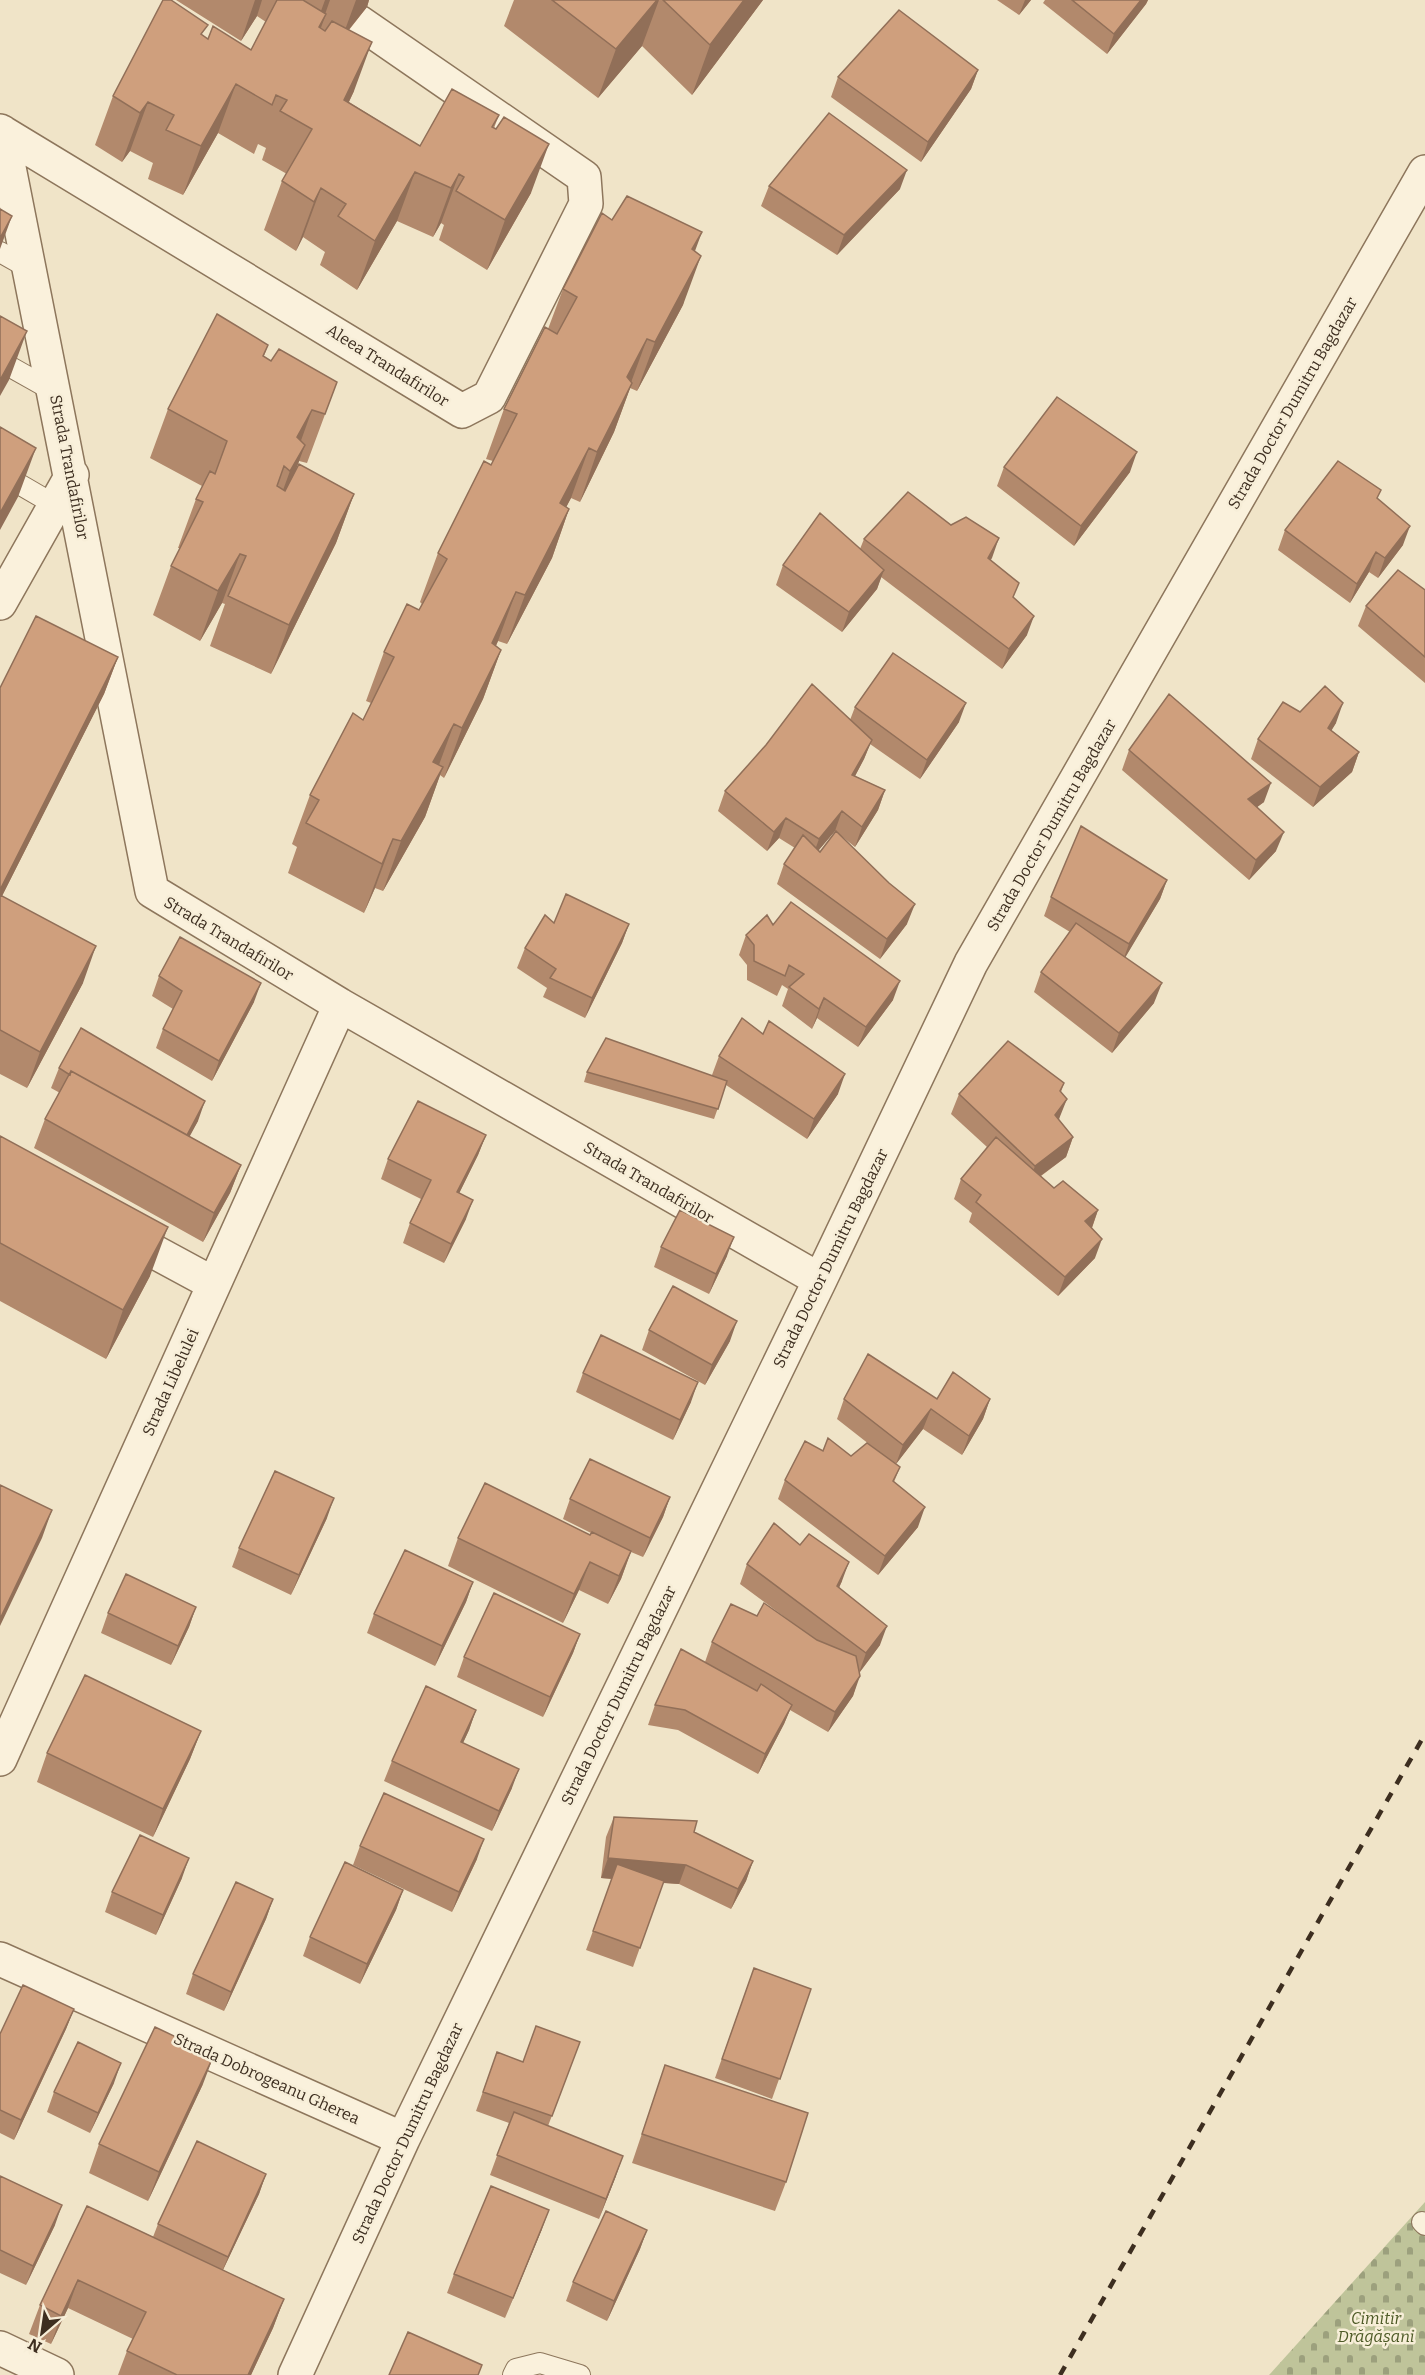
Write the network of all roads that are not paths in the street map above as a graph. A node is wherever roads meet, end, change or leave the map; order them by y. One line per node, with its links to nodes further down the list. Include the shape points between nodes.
1 (359, 22): 2 (street, Aleea Trandafirilor, via 584,177 586,204 489,397 462,411)
2 (1, 132): 5 (street, Strada Trandafirilor)
3 (1425, 172): 14 (street, Strada Doctor Dumitru Bagdazar, via 972,963)
4 (0, 252): 5 (lane)
5 (30, 268): 7 (street, Strada Trandafirilor)
6 (0, 361): 7 (lane)
7 (55, 392): 9 (street, Strada Trandafirilor)
8 (0, 473): 10 (lane)
9 (72, 475): 10 (street); 12 (street, Strada Trandafirilor, via 153,891)
10 (55, 505): 11 (street)
11 (0, 603)
12 (340, 1005): 14 (street, Strada Trandafirilor); 15 (street, Strada Libelulei)
13 (92, 1218): 15 (street)
14 (820, 1280): 18 (street, Strada Doctor Dumitru Bagdazar)
15 (214, 1284): 16 (street, Strada Libelulei)
16 (0, 1759)
17 (0, 1959): 18 (street, Strada Dobrogeanu Gherea)
18 (403, 2139): 21 (street, Strada Doctor Dumitru Bagdazar)
19 (0, 2348): 20 (street)
20 (57, 2375)
21 (295, 2375)
22 (513, 2375): 23 (lane, via 516,2369 540,2363)
23 (580, 2375)

